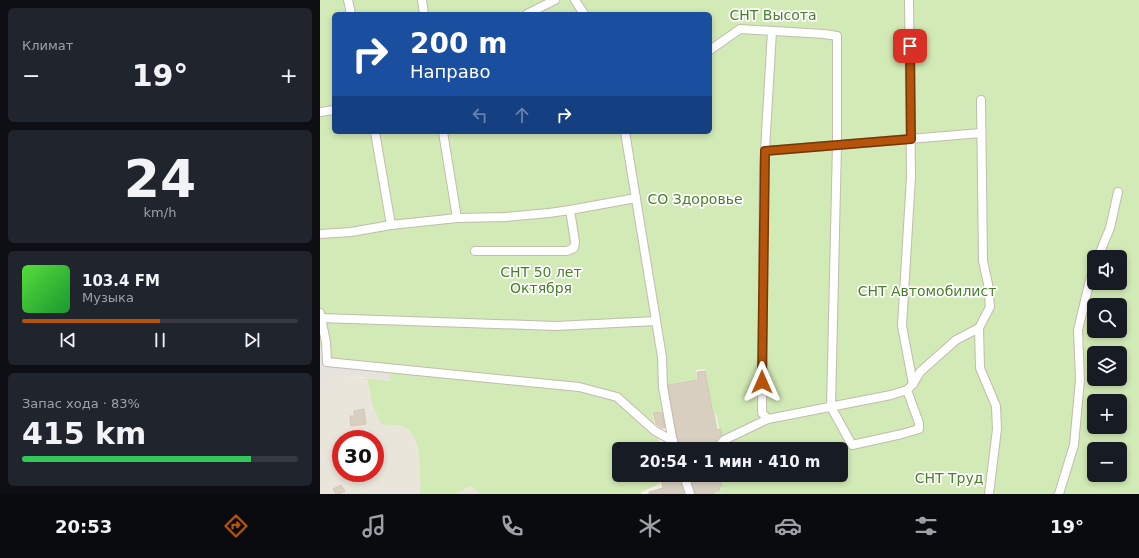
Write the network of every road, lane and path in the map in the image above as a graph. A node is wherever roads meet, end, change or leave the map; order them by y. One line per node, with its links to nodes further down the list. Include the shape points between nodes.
1 (348, 0): 6 (street)
2 (422, 0): 7 (street)
3 (556, 0): 8 (street)
4 (575, 0): 9 (street)
5 (909, 0): 19 (street)
6 (350, 12)
7 (424, 12)
8 (531, 12)
9 (583, 12)
10 (772, 31): 11 (street, via 740,29); 20 (street, via 837,36); 21 (street)
11 (712, 49)
12 (981, 100): 15 (street)
13 (332, 110): 14 (street)
14 (320, 112)
15 (981, 133): 19 (street); 33 (street, via 983,261 990,307)
16 (375, 134): 26 (street)
17 (443, 134): 25 (street)
18 (625, 134): 23 (street)
19 (911, 139): 20 (street); 34 (street, via 902,326)
20 (837, 145): 21 (street); 36 (street)
21 (765, 151): 37 (street, via 762,413)
22 (1118, 192): 28 (street, via 1110,228)
23 (636, 198): 24 (street); 32 (street)
24 (570, 210): 25 (street, via 506,217); 29 (street, via 574,248 567,251)
25 (457, 218): 26 (street)
26 (391, 225): 27 (street)
27 (320, 234)
28 (1101, 250)
29 (475, 251)
30 (1088, 290): 44 (street, via 1078,330 1080,380 1074,445)
31 (321, 315): 32 (street, via 556,326); 38 (street, via 327,362 579,387 617,397)
32 (656, 321): 39 (street, via 662,357 663,387)
33 (980, 328): 34 (street, via 956,340 920,372); 43 (street, via 980,368 996,406 997,429)
34 (913, 384): 35 (street)
35 (907, 390): 36 (street); 36 (street, via 919,429 902,434 852,445)
36 (831, 407): 37 (street)
37 (768, 419): 40 (street)
38 (670, 442)
39 (673, 442)
40 (722, 442)
41 (686, 482): 42 (street)
42 (690, 494)
43 (989, 494)
44 (1059, 494)

